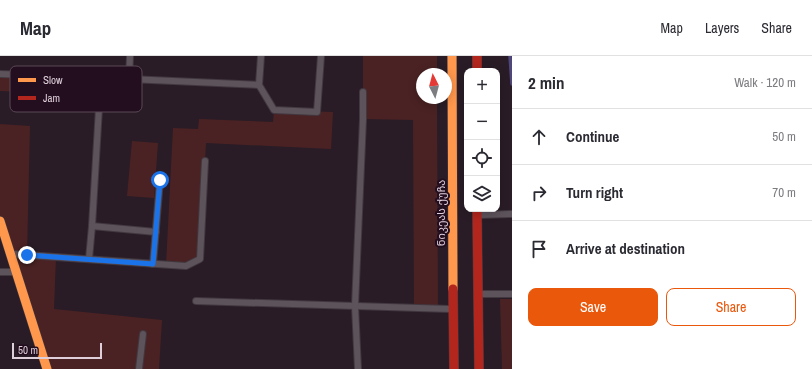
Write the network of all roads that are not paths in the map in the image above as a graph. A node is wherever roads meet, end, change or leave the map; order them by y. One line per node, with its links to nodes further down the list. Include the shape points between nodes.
1 (130, 56): 6 (lane)
2 (260, 56): 11 (lane)
3 (321, 56): 11 (lane, via 317,112 274,110)
4 (452, 56): 30 (main road, ნიკეას ქუჩა)
5 (477, 56): 7 (main road)
6 (130, 66)
7 (477, 68)
8 (0, 74): 9 (lane)
9 (10, 74)
10 (142, 80): 11 (lane)
11 (259, 85)
12 (363, 92): 29 (lane)
13 (99, 112): 19 (lane)
14 (205, 160): 23 (lane, via 200,260 186,266)
15 (160, 180): 20 (lane)
16 (477, 212): 17 (lane); 26 (main road)
17 (512, 214)
18 (0, 222): 21 (main road)
19 (92, 226): 20 (lane); 22 (lane)
20 (156, 232): 23 (lane)
21 (10, 253): 22 (lane); 25 (main road)
22 (89, 259): 23 (lane)
23 (153, 264)
24 (0, 272): 25 (lane)
25 (16, 273): 32 (main road)
26 (479, 294): 27 (lane); 36 (main road)
27 (512, 294)
28 (196, 300): 29 (lane)
29 (355, 306): 30 (lane); 34 (lane)
30 (454, 309): 35 (main road, ნიკეას ქუჩა)
31 (143, 334): 33 (lane)
32 (47, 369)
33 (140, 369)
34 (358, 369)
35 (454, 369)
36 (479, 369)

